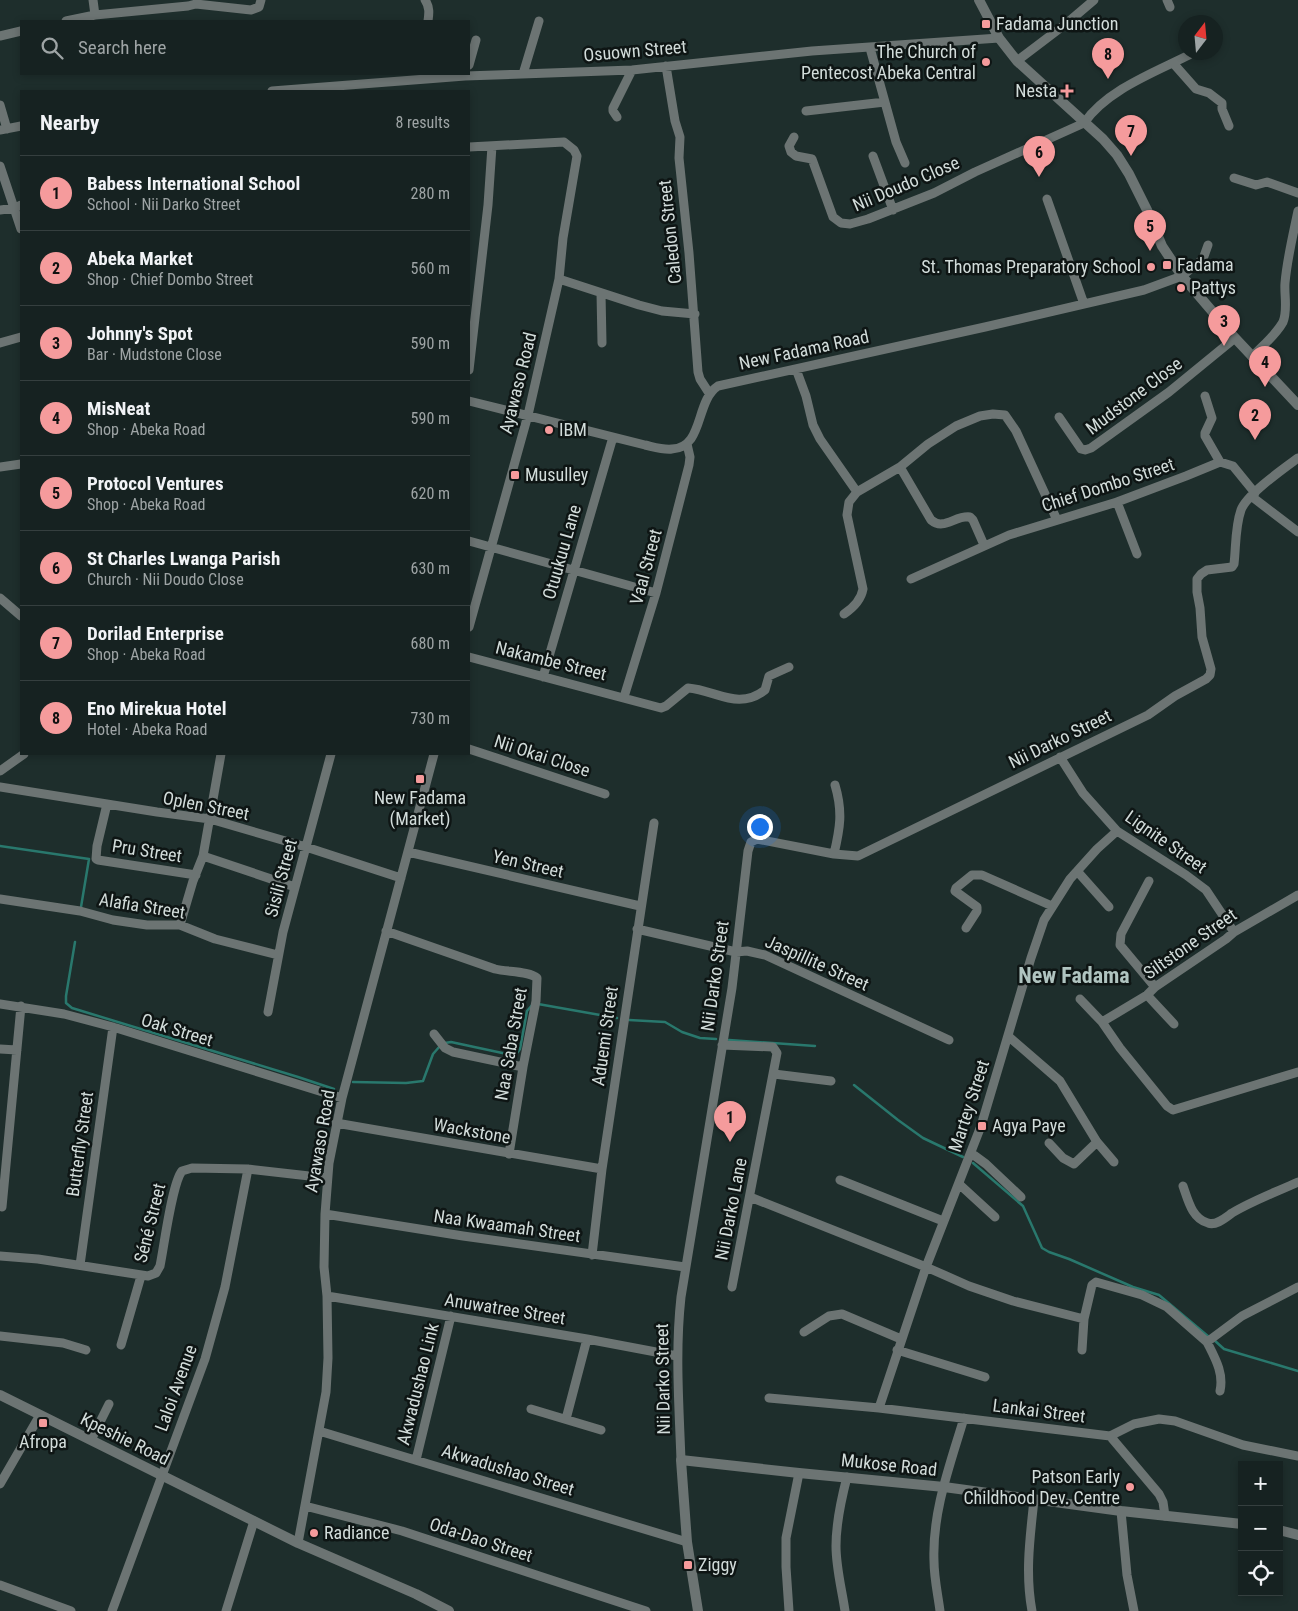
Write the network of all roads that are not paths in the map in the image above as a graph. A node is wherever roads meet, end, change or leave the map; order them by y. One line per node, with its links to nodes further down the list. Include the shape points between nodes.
1 (93, 0): 7 (street)
2 (261, 0): 6 (street, via 259,7 251,10)
3 (425, 0): 9 (street)
4 (979, 0): 13 (street)
5 (1094, 0): 18 (street)
6 (198, 2): 7 (street, via 188,6)
7 (95, 15): 8 (street)
8 (71, 20)
9 (428, 20)
10 (539, 21): 22 (street)
11 (20, 31): 12 (street)
12 (0, 36)
13 (999, 38): 15 (street, Osuown Street); 18 (street)
14 (476, 40): 17 (street)
15 (870, 48): 20 (street, Osuown Street); 27 (street)
16 (1179, 60): 19 (street)
17 (470, 61)
18 (1017, 61): 31 (street)
19 (1173, 63): 31 (street, via 1114,93); 33 (street, via 1196,89 1209,93 1222,103)
20 (666, 66): 21 (street, Osuown Street); 54 (street, Caledon Street, via 680,137 679,158)
21 (632, 70): 22 (street, Osuown Street); 30 (street, via 613,108)
22 (523, 74): 24 (street, Osuown Street)
23 (466, 75): 25 (street, Osuown Street)
24 (470, 75)
25 (419, 76): 26 (street, Osuown Street)
26 (282, 90)
27 (886, 102): 29 (street); 39 (street)
28 (0, 105): 34 (street)
29 (806, 112)
30 (616, 117)
31 (1084, 123): 46 (street, Nii Doudo Close); 50 (street, via 1103,139 1129,174 1162,246)
32 (20, 126): 34 (street)
33 (1229, 126)
34 (3, 130)
35 (794, 137): 46 (street, Nii Doudo Close, via 791,152 812,159 833,216 841,223 850,224)
36 (492, 146): 37 (street); 51 (street, Ayawaso Road, via 564,142 577,156); 60 (street)
37 (470, 147)
38 (874, 156): 46 (street)
39 (905, 163)
40 (0, 166): 44 (street)
41 (1234, 178): 42 (street, via 1256,185 1268,182)
42 (1298, 193)
43 (1047, 199): 53 (street)
44 (18, 206): 45 (street); 48 (street)
45 (0, 210)
46 (893, 210)
47 (1298, 211): 59 (street, via 1284,285 1284,320)
48 (20, 221)
49 (1208, 245): 50 (street, via 1202,259)
50 (1182, 276): 53 (street, New Fadama Road, via 1144,290); 56 (street)
51 (559, 279): 52 (street); 66 (street, Ayawaso Road)
52 (601, 293): 54 (street, via 662,311); 58 (street)
53 (1084, 304): 61 (street, New Fadama Road)
54 (695, 314): 62 (street, Caledon Street, via 698,372)
55 (20, 337): 57 (street)
56 (1235, 338): 59 (street); 67 (street, Mudstone Close, via 1169,392 1091,448 1081,448)
57 (0, 343)
58 (602, 343)
59 (1252, 357): 65 (street)
60 (470, 361)
61 (796, 369): 62 (street, New Fadama Road, via 723,384); 75 (street, via 813,425)
62 (709, 393): 69 (street, via 694,435)
63 (1206, 396): 71 (street, via 1212,418 1205,433)
64 (470, 401): 66 (street)
65 (1298, 405)
66 (528, 415): 68 (street); 82 (street, Ayawaso Road)
67 (1059, 417)
68 (612, 437): 69 (street, via 671,449); 84 (street, Otuukuu Lane)
69 (687, 444): 86 (street, Vaal Street, via 689,465)
70 (1298, 458): 76 (street)
71 (1220, 462): 76 (street, via 1233,466); 77 (street, Chief Dombo Street)
72 (20, 464): 73 (street)
73 (0, 467)
74 (900, 467): 75 (street); 78 (street, via 956,426 980,416 1005,415 1016,431); 81 (street, via 931,520 943,525 970,517)
75 (857, 492): 88 (street, via 849,502 847,515 863,589 857,603)
76 (1253, 494): 79 (street); 100 (street, Nii Darko Street, via 1239,517 1232,567 1207,570 1198,579 1202,637 1210,675 1148,715)
77 (1117, 502): 78 (street, Chief Dombo Street); 83 (street)
78 (1057, 520): 81 (street, Chief Dombo Street)
79 (1298, 532)
80 (470, 541): 82 (street)
81 (984, 544): 85 (street, Chief Dombo Street)
82 (491, 547): 84 (street); 90 (street, Ayawaso Road)
83 (1137, 554)
84 (574, 570): 86 (street); 93 (street, Otuukuu Lane)
85 (911, 579)
86 (656, 594): 94 (street, Vaal Street)
87 (0, 598): 89 (street)
88 (844, 614)
89 (20, 615)
90 (470, 623)
91 (470, 657): 93 (street, Nakambe Street)
92 (789, 667): 94 (street, Nakambe Street, via 769,676 763,692 741,699 728,699 688,688 664,707)
93 (543, 677): 94 (street, Nakambe Street)
94 (624, 697)
95 (470, 749): 104 (street, Nii Okai Close)
96 (23, 755): 101 (street)
97 (221, 755): 106 (street)
98 (331, 755): 109 (street, Sisili Street)
99 (434, 755): 110 (street, Ayawaso Road)
100 (1060, 757): 108 (street, Lignite Street, via 1083,793); 111 (street, Nii Darko Street, via 858,856)
101 (0, 771)
102 (835, 785): 111 (street, via 840,800 841,826)
103 (0, 786): 105 (street, Oplen Street)
104 (605, 794)
105 (107, 804): 106 (street, Oplen Street); 114 (street, Pru Street, via 96,856 98,860)
106 (210, 819): 109 (street, Oplen Street); 112 (street)
107 (654, 823): 120 (street, Aduemi Street)
108 (1117, 831): 113 (street, Martey Street); 127 (street, Lignite Street, via 1206,890)
109 (306, 847): 115 (street, Oplen Street); 117 (street, Sisili Street)
110 (408, 852): 115 (street, Ayawaso Road); 120 (street, Yen Street)
111 (834, 854): 128 (street, Nii Darko Street, via 765,840 750,842)
112 (203, 856): 114 (street); 117 (street)
113 (1077, 871): 121 (street, Martey Street); 122 (street)
114 (196, 875): 123 (street)
115 (401, 878): 126 (street, Ayawaso Road)
116 (1149, 881): 130 (street, via 1121,934 1120,945)
117 (295, 887): 129 (street, Sisili Street)
118 (1298, 895): 127 (street, Siltstone Street)
119 (0, 899): 123 (street, Alafia Street, via 147,925)
120 (640, 906): 125 (street, Aduemi Street)
121 (1052, 906): 124 (street, via 982,875 972,875 956,888 977,907); 140 (street, Martey Street, via 1037,939)
122 (1109, 907)
123 (180, 925): 129 (street, Alafia Street, via 215,939)
124 (966, 928)
125 (637, 929): 128 (street, Jaspillite Street); 157 (street, Aduemi Street)
126 (386, 931): 145 (street, Naa Saba Street, via 495,969 536,976 535,1004); 149 (street, Ayawaso Road)
127 (1234, 932): 130 (street, Siltstone Street)
128 (736, 952): 141 (street, Jaspillite Street, via 756,952); 142 (street, Nii Darko Street)
129 (278, 955): 135 (street, Sisili Street)
130 (1155, 987): 131 (street, Siltstone Street)
131 (1147, 995): 136 (street, Siltstone Street); 137 (street)
132 (1080, 999): 136 (street)
133 (0, 1004): 134 (street, Oak Street)
134 (21, 1006): 138 (street, Oak Street); 144 (street)
135 (268, 1012)
136 (1102, 1022): 146 (street, via 1173,1110)
137 (1174, 1024)
138 (113, 1027): 149 (street, Oak Street); 171 (street, Butterfly Street)
139 (434, 1034): 145 (street, via 453,1052)
140 (1008, 1036): 151 (street, via 1060,1081); 153 (street, Martey Street)
141 (949, 1040)
142 (722, 1044): 147 (street, Nii Darko Lane, via 773,1047 777,1053); 172 (street, Nii Darko Street)
143 (0, 1049): 144 (street)
144 (17, 1050): 165 (street)
145 (523, 1067): 154 (street, Naa Saba Street)
146 (1298, 1072)
147 (774, 1074): 148 (street); 163 (street, Nii Darko Lane)
148 (831, 1082)
149 (342, 1098): 150 (street, Ayawaso Road)
150 (336, 1124): 154 (street, Wackstone); 158 (street, Ayawaso Road)
151 (1097, 1142): 152 (street, via 1074,1164); 155 (street)
152 (1049, 1143)
153 (971, 1153): 161 (street, Martey Street); 164 (street)
154 (509, 1154): 157 (street, Wackstone)
155 (1114, 1162)
156 (248, 1169): 158 (street, Séné Street); 174 (street, Séné Street, via 192,1168 182,1171 177,1178 160,1266 153,1275); 208 (street, Laloi Avenue, via 225,1287 205,1360)
157 (602, 1169): 169 (street, Aduemi Street)
158 (327, 1178): 166 (street, Ayawaso Road)
159 (840, 1180): 168 (street)
160 (1298, 1182): 162 (street, via 1211,1224 1192,1211)
161 (959, 1184): 167 (street); 168 (street, Martey Street)
162 (1183, 1186)
163 (750, 1197): 173 (street); 175 (street, Nii Darko Lane)
164 (1021, 1197)
165 (2, 1207)
166 (325, 1214): 169 (street, Naa Kwaamah Street); 177 (street, Ayawaso Road)
167 (995, 1216)
168 (943, 1221): 173 (street, Martey Street)
169 (592, 1255): 172 (street, Naa Kwaamah Street)
170 (0, 1256): 171 (street, Séné Street)
171 (80, 1265): 174 (street, Séné Street)
172 (685, 1267): 189 (street, Nii Darko Street)
173 (926, 1267): 179 (street, via 1004,1298); 183 (street, Martey Street)
174 (141, 1276): 185 (street)
175 (732, 1287)
176 (1298, 1287): 184 (street, via 1242,1316)
177 (327, 1296): 178 (street, Anuwatree Street); 201 (street, Ayawaso Road, via 327,1379)
178 (451, 1316): 182 (street, Anuwatree Street); 205 (street, Akwadushao Link)
179 (1084, 1319): 184 (street, via 1092,1285 1102,1283 1142,1295 1167,1307); 188 (street)
180 (804, 1332): 183 (street, via 830,1316 842,1314)
181 (0, 1336): 186 (street, via 63,1343)
182 (587, 1339): 189 (street, Anuwatree Street); 199 (street)
183 (901, 1339): 187 (street, Martey Street)
184 (1208, 1341): 191 (street, via 1218,1363 1222,1382)
185 (122, 1345)
186 (86, 1350)
187 (897, 1350): 190 (street); 195 (street, Martey Street)
188 (1082, 1350)
189 (677, 1356): 206 (street, Nii Darko Street)
190 (985, 1377)
191 (1220, 1391)
192 (0, 1395): 197 (street, Kpeshie Road)
193 (770, 1398): 195 (street, Lankai Street)
194 (109, 1404): 203 (street)
195 (879, 1408): 198 (street, Lankai Street)
196 (531, 1409): 199 (street)
197 (40, 1415): 203 (street, Kpeshie Road); 210 (street)
198 (964, 1418): 202 (street, Lankai Street); 211 (street)
199 (566, 1419): 200 (street)
200 (601, 1430)
201 (319, 1431): 205 (street, Akwadushao Street); 213 (street, Ayawaso Road)
202 (1110, 1436): 204 (street, via 1134,1424 1159,1419 1175,1421 1243,1445); 215 (street, via 1159,1494 1164,1502)
203 (91, 1440): 208 (street, Kpeshie Road)
204 (1298, 1456)
205 (416, 1460): 220 (street, Akwadushao Street)
206 (681, 1460): 207 (street, Mukose Road); 220 (street, Nii Darko Street)
207 (799, 1473): 209 (street, Mukose Road); 229 (street, via 786,1538)
208 (162, 1475): 216 (street, Kpeshie Road); 224 (street, Laloi Avenue)
209 (847, 1477): 211 (street, Mukose Road); 230 (street, via 836,1545)
210 (0, 1484)
211 (944, 1487): 212 (street, Mukose Road); 231 (street, via 934,1540)
212 (1034, 1500): 214 (street, Mukose Road); 232 (street, via 1028,1553)
213 (305, 1506): 221 (street, Ayawaso Road); 227 (street, Oda-Dao Street, via 402,1530)
214 (1120, 1511): 215 (street, Mukose Road); 233 (street)
215 (1165, 1516): 217 (street, Mukose Road)
216 (254, 1520): 221 (street, Kpeshie Road); 225 (street)
217 (1238, 1524)
218 (1283, 1531): 219 (street)
219 (1298, 1535)
220 (687, 1542): 228 (street, Nii Darko Street)
221 (298, 1543): 226 (street, Kpeshie Road)
222 (0, 1586): 223 (street)
223 (71, 1611)
224 (112, 1611)
225 (226, 1611)
226 (449, 1611)
227 (646, 1611)
228 (698, 1611)
229 (789, 1611)
230 (845, 1611)
231 (940, 1611)
232 (1032, 1611)
233 (1134, 1611)

